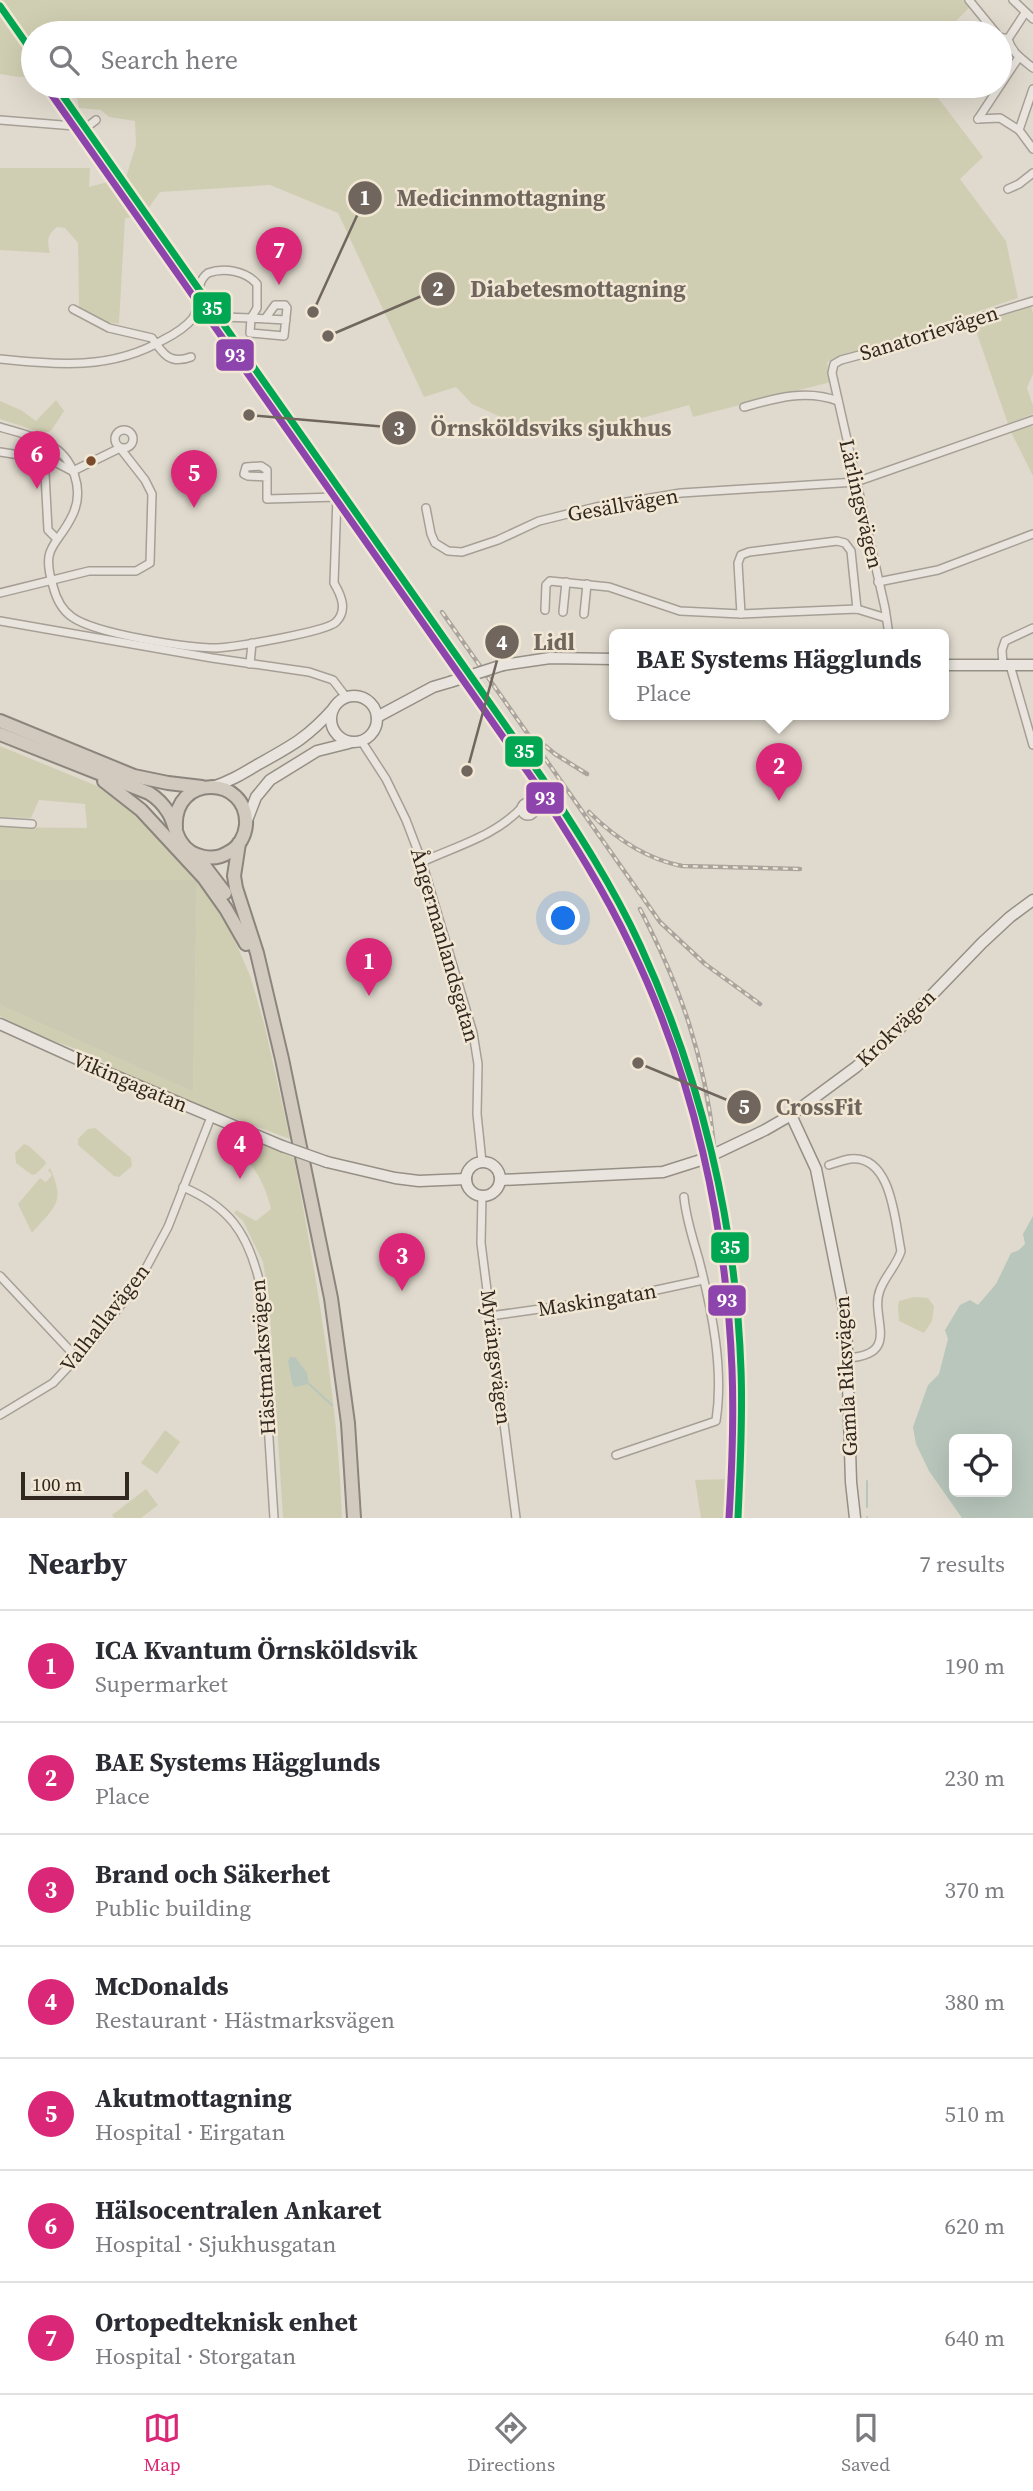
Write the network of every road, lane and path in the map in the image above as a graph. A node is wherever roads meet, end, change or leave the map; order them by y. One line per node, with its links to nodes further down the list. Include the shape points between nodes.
1 (970, 0): 5 (street)
2 (1013, 0): 3 (street)
3 (1025, 13): 4 (street); 6 (street)
4 (1033, 19)
5 (989, 21)
6 (1012, 26)
7 (1012, 49): 8 (street)
8 (1019, 57): 9 (street); 10 (street)
9 (1012, 68)
10 (1033, 68)
11 (1033, 89): 15 (street)
12 (992, 98): 15 (street, via 978,120 1000,118)
13 (0, 120): 14 (street, via 87,127)
14 (96, 120)
15 (1019, 130): 16 (street)
16 (1033, 149)
17 (1033, 173): 18 (street)
18 (1008, 189)
19 (1033, 302): 28 (street, Sanatorievägen, via 841,360)
20 (73, 309): 25 (street, via 108,328 152,338)
21 (194, 316): 22 (street); 22 (street, via 204,276 221,270 242,273 255,281 257,308); 25 (street)
22 (251, 318): 23 (street); 24 (street, via 250,333 284,336)
23 (265, 319): 24 (street); 24 (street, via 272,307 280,304 287,308)
24 (286, 320)
25 (156, 344): 26 (street, via 169,359); 27 (street, via 104,362 51,364)
26 (191, 357)
27 (0, 359)
28 (832, 373): 29 (street, Lärlingsvägen)
29 (838, 401): 30 (street, via 800,395); 37 (street, Lärlingsvägen)
30 (744, 407)
31 (1033, 420): 37 (street)
32 (0, 427): 34 (street, via 50,444)
33 (0, 452): 34 (street, via 51,460)
34 (73, 471): 40 (street, via 76,504); 41 (street, via 120,447 152,494 151,561 136,571 89,571)
35 (45, 474): 40 (street, via 48,530)
36 (267, 477): 55 (street, via 267,499 337,497 334,583 343,604 340,616 326,628)
37 (856, 482): 38 (street, Gesällvägen, via 707,491 609,505 539,521 458,552 435,543); 43 (street, Lärlingsvägen)
38 (426, 508)
39 (1033, 534): 43 (street, via 938,570)
40 (56, 538): 41 (street, via 48,555)
41 (51, 579): 45 (street); 55 (street, via 63,609 97,629 203,647)
42 (566, 582): 44 (street); 47 (street, via 547,582); 48 (street)
43 (878, 582): 51 (street, Lärlingsvägen)
44 (587, 584): 49 (street); 50 (street, via 613,588 673,610)
45 (0, 593)
46 (857, 609): 50 (street); 50 (street, via 851,551 837,541 741,555); 51 (street)
47 (545, 611)
48 (563, 612)
49 (584, 614)
50 (741, 614)
51 (886, 618): 54 (street, Lärlingsvägen)
52 (0, 621): 57 (street)
53 (1033, 628): 59 (street, via 1005,641 1002,650)
54 (887, 629)
55 (252, 643): 57 (street)
56 (609, 659): 63 (street, bridge, via 550,658 503,665 433,687)
57 (250, 664): 61 (street, via 328,678)
58 (949, 665): 59 (street)
59 (1007, 665): 60 (street); 67 (street)
60 (1033, 665)
61 (346, 697): 62 (street); 63 (street, via 368,701)
62 (333, 709): 66 (street, via 333,730 341,739); 69 (street, via 291,747)
63 (377, 717): 66 (street, via 374,732)
64 (0, 722): 69 (highway, via 134,776)
65 (0, 734): 68 (highway)
66 (357, 742): 73 (street, via 317,751 270,780 256,797); 77 (street, Ångermanlandsgatan, via 394,792)
67 (1033, 745)
68 (86, 768): 74 (highway, via 149,793 164,805); 79 (highway, via 135,805 204,878)
69 (209, 787): 73 (highway, via 237,798); 74 (highway, via 192,792 182,802)
70 (520, 810): 77 (street, via 480,838)
71 (0, 822): 72 (street)
72 (32, 824)
73 (246, 824): 75 (highway)
74 (176, 828): 76 (highway, via 180,841)
75 (239, 843): 76 (highway, via 223,856); 80 (highway, via 234,876)
76 (196, 855): 79 (highway, via 224,891)
77 (422, 862): 84 (street, Ångermanlandsgatan, via 475,1041)
78 (1033, 900): 82 (street, Krokvägen, via 982,943 880,1046)
79 (246, 944): 80 (highway)
80 (261, 976): 99 (highway, via 331,1298 348,1423)
81 (0, 1024): 83 (street, Vikingagatan)
82 (791, 1115): 87 (street, Krokvägen, via 730,1148 674,1170); 95 (street, Gamla Riksvägen, via 816,1169 824,1200 843,1297)
83 (211, 1117): 86 (street, Vikingagatan, bridge, via 327,1162 407,1179); 88 (street, Valhallavägen)
84 (482, 1162): 86 (street, via 471,1167); 87 (street, via 496,1167)
85 (829, 1165): 95 (street, via 864,1161 882,1175 901,1251 877,1298 879,1342 867,1355)
86 (466, 1179): 89 (street, via 472,1192)
87 (501, 1180): 89 (street, via 495,1192)
88 (183, 1187): 94 (street, Valhallavägen, via 138,1283); 98 (street, Hästmarksvägen, via 225,1212 248,1243 254,1261 259,1280)
89 (482, 1196): 93 (street, Myrängsvägen, via 481,1243)
90 (684, 1197): 92 (street)
91 (0, 1276): 94 (street)
92 (703, 1280): 93 (street, Maskingatan, via 624,1297); 97 (street, via 716,1352 716,1421)
93 (490, 1316): 100 (street, Myrängsvägen)
94 (76, 1358): 96 (street, Valhallavägen, via 53,1383)
95 (847, 1358): 101 (street, Gamla Riksvägen)
96 (0, 1415)
97 (616, 1455)
98 (274, 1518)
99 (354, 1518)
100 (516, 1518)
101 (855, 1518)

